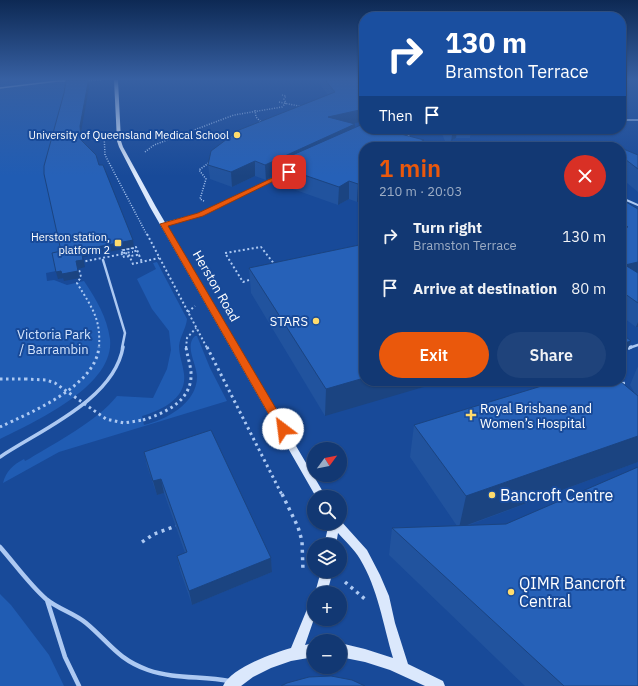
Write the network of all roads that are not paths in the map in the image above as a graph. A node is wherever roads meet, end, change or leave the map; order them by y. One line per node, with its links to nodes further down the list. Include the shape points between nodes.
1 (118, 112): 12 (main road, Herston Road, via 121,147)
2 (626, 120): 3 (lane)
3 (638, 120)
4 (394, 134): 7 (street, via 392,135)
5 (407, 134): 6 (lane); 8 (street, via 412,139)
6 (423, 134)
7 (398, 136)
8 (404, 137)
9 (282, 176): 12 (street, via 201,214)
10 (626, 201): 11 (lane)
11 (638, 205)
12 (164, 224): 17 (main road, Herston Road)
13 (103, 260): 16 (lane, via 125,333 125,345 116,369 93,397)
14 (638, 345): 15 (lane)
15 (629, 348)
16 (0, 457)
17 (317, 490)
18 (342, 530): 25 (main road, via 364,554 376,579)
19 (1, 548): 20 (lane)
20 (47, 600): 26 (lane, via 85,622 116,652 137,666 173,676 207,677); 27 (lane, via 65,657)
21 (307, 622): 24 (main road)
22 (307, 651): 24 (main road)
23 (347, 652): 25 (main road)
24 (296, 653): 26 (main road, via 268,661)
25 (404, 668): 28 (main road)
26 (232, 684)
27 (79, 686)
28 (436, 686)

